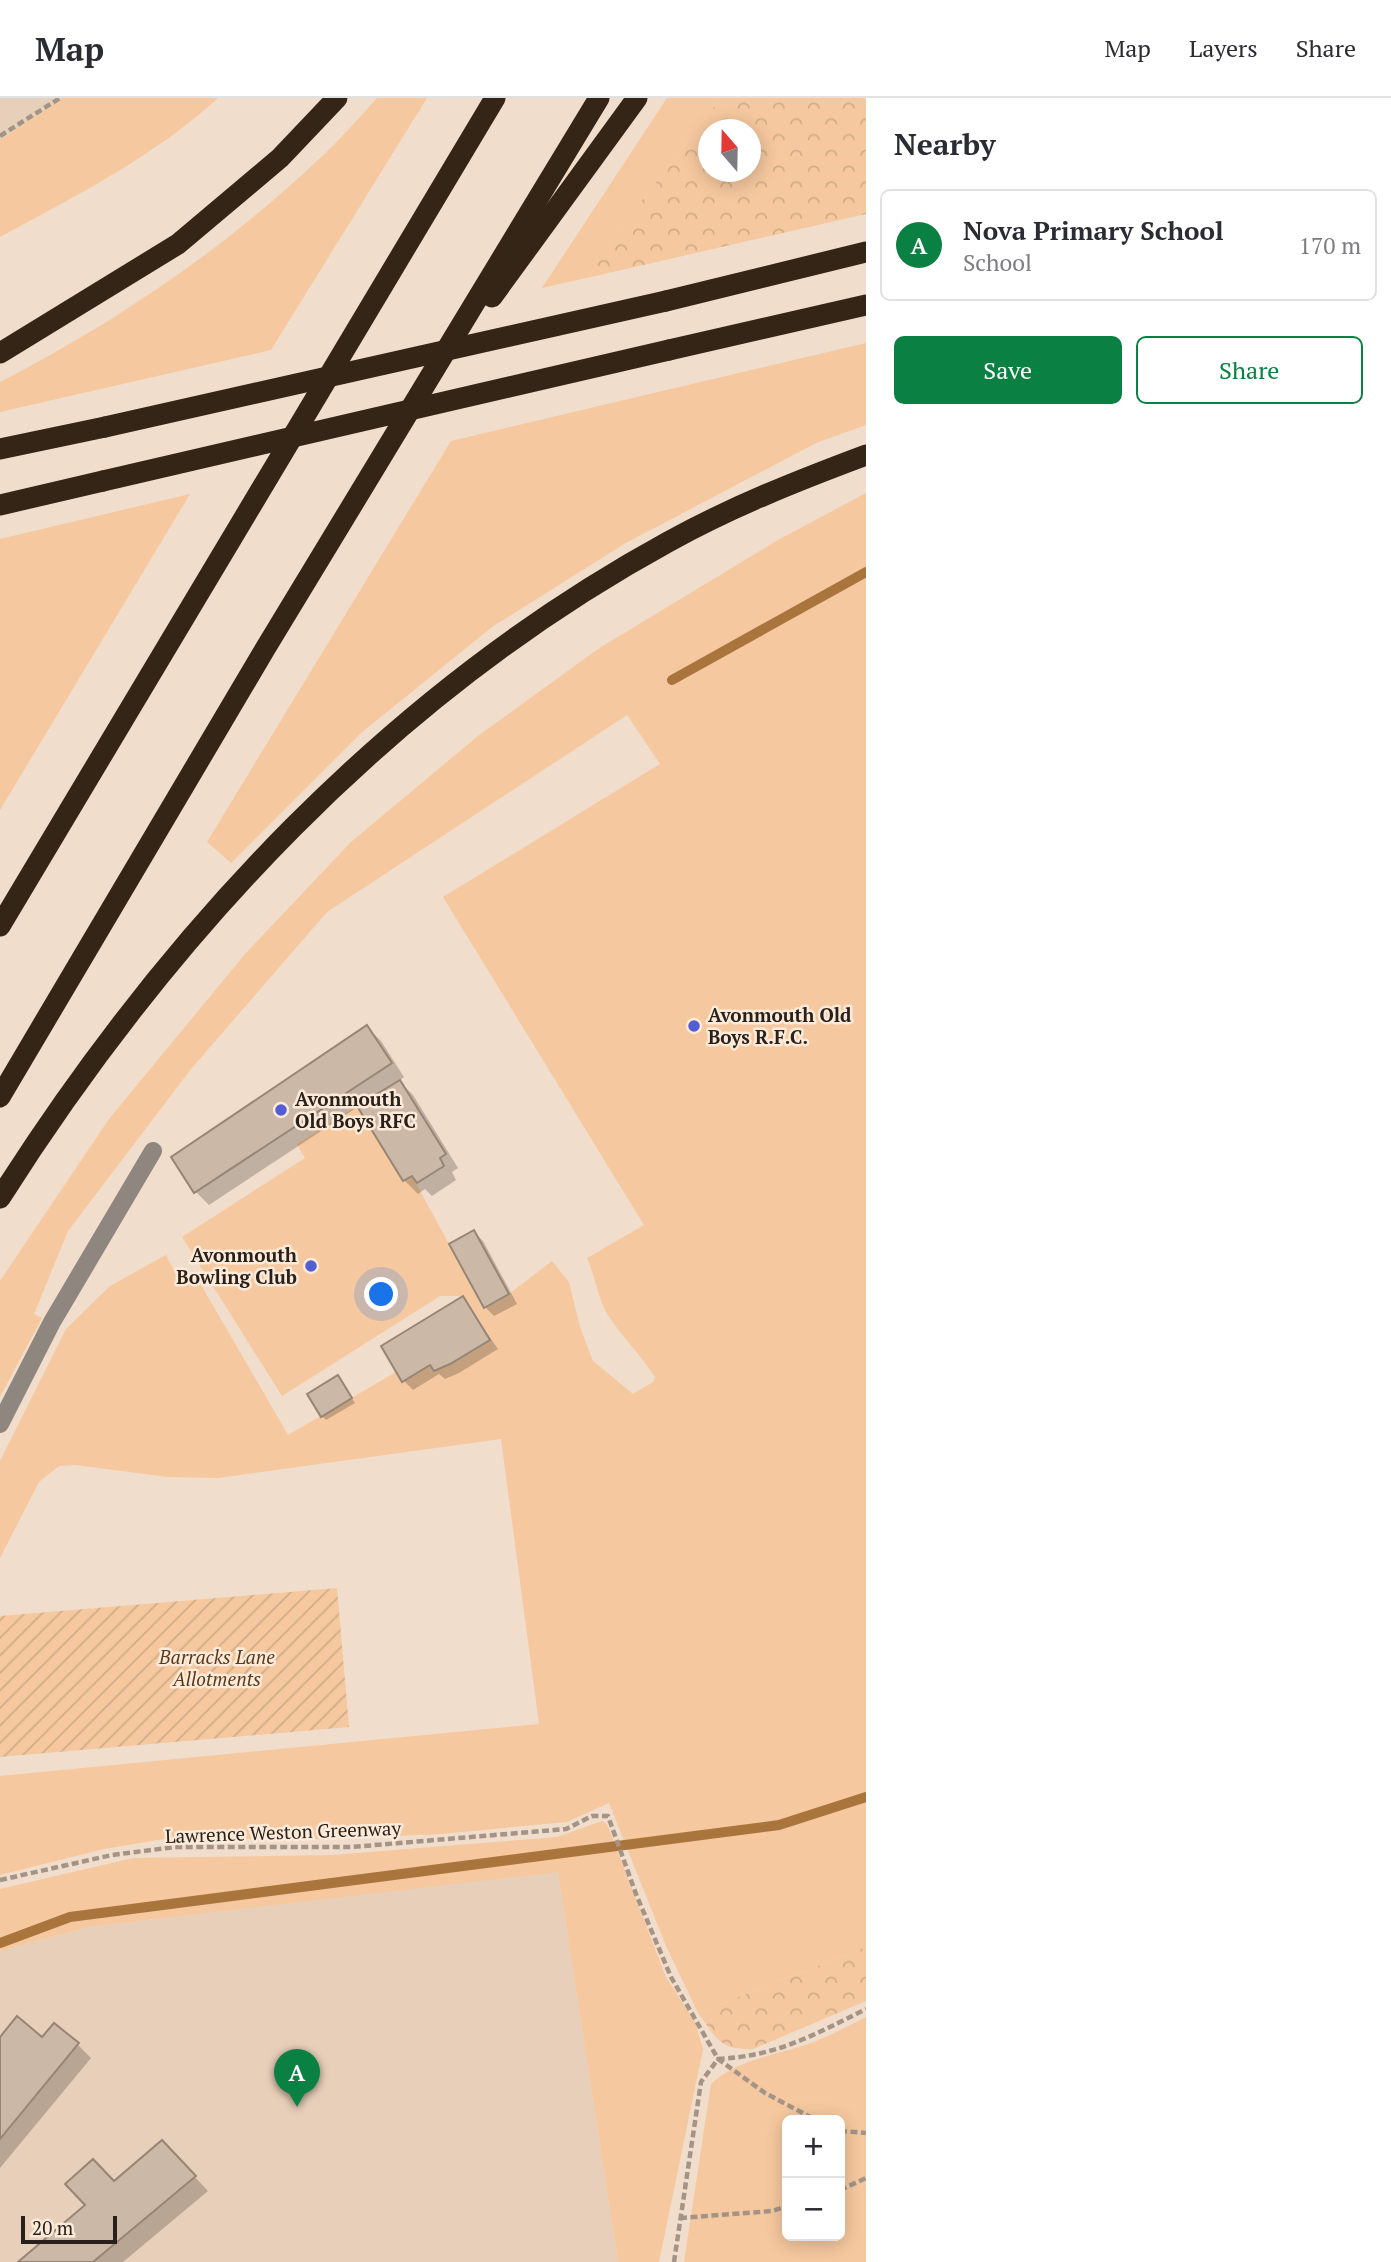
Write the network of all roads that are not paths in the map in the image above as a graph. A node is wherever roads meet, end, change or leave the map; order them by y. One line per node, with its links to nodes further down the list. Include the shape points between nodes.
1 (337, 98): 7 (highway, via 280,158 178,244)
2 (495, 98): 12 (highway)
3 (599, 98): 8 (highway)
4 (637, 98): 8 (highway)
5 (866, 252): 9 (highway, bridge)
6 (866, 305): 11 (highway, bridge)
7 (0, 353)
8 (403, 419): 13 (highway)
9 (0, 449)
10 (866, 455): 15 (highway, via 733,510 600,582 511,641 364,759 274,844 183,947 115,1031)
11 (0, 505)
12 (0, 926)
13 (0, 1097)
14 (153, 1151): 16 (street, via 51,1322)
15 (0, 1198)
16 (0, 1424)

